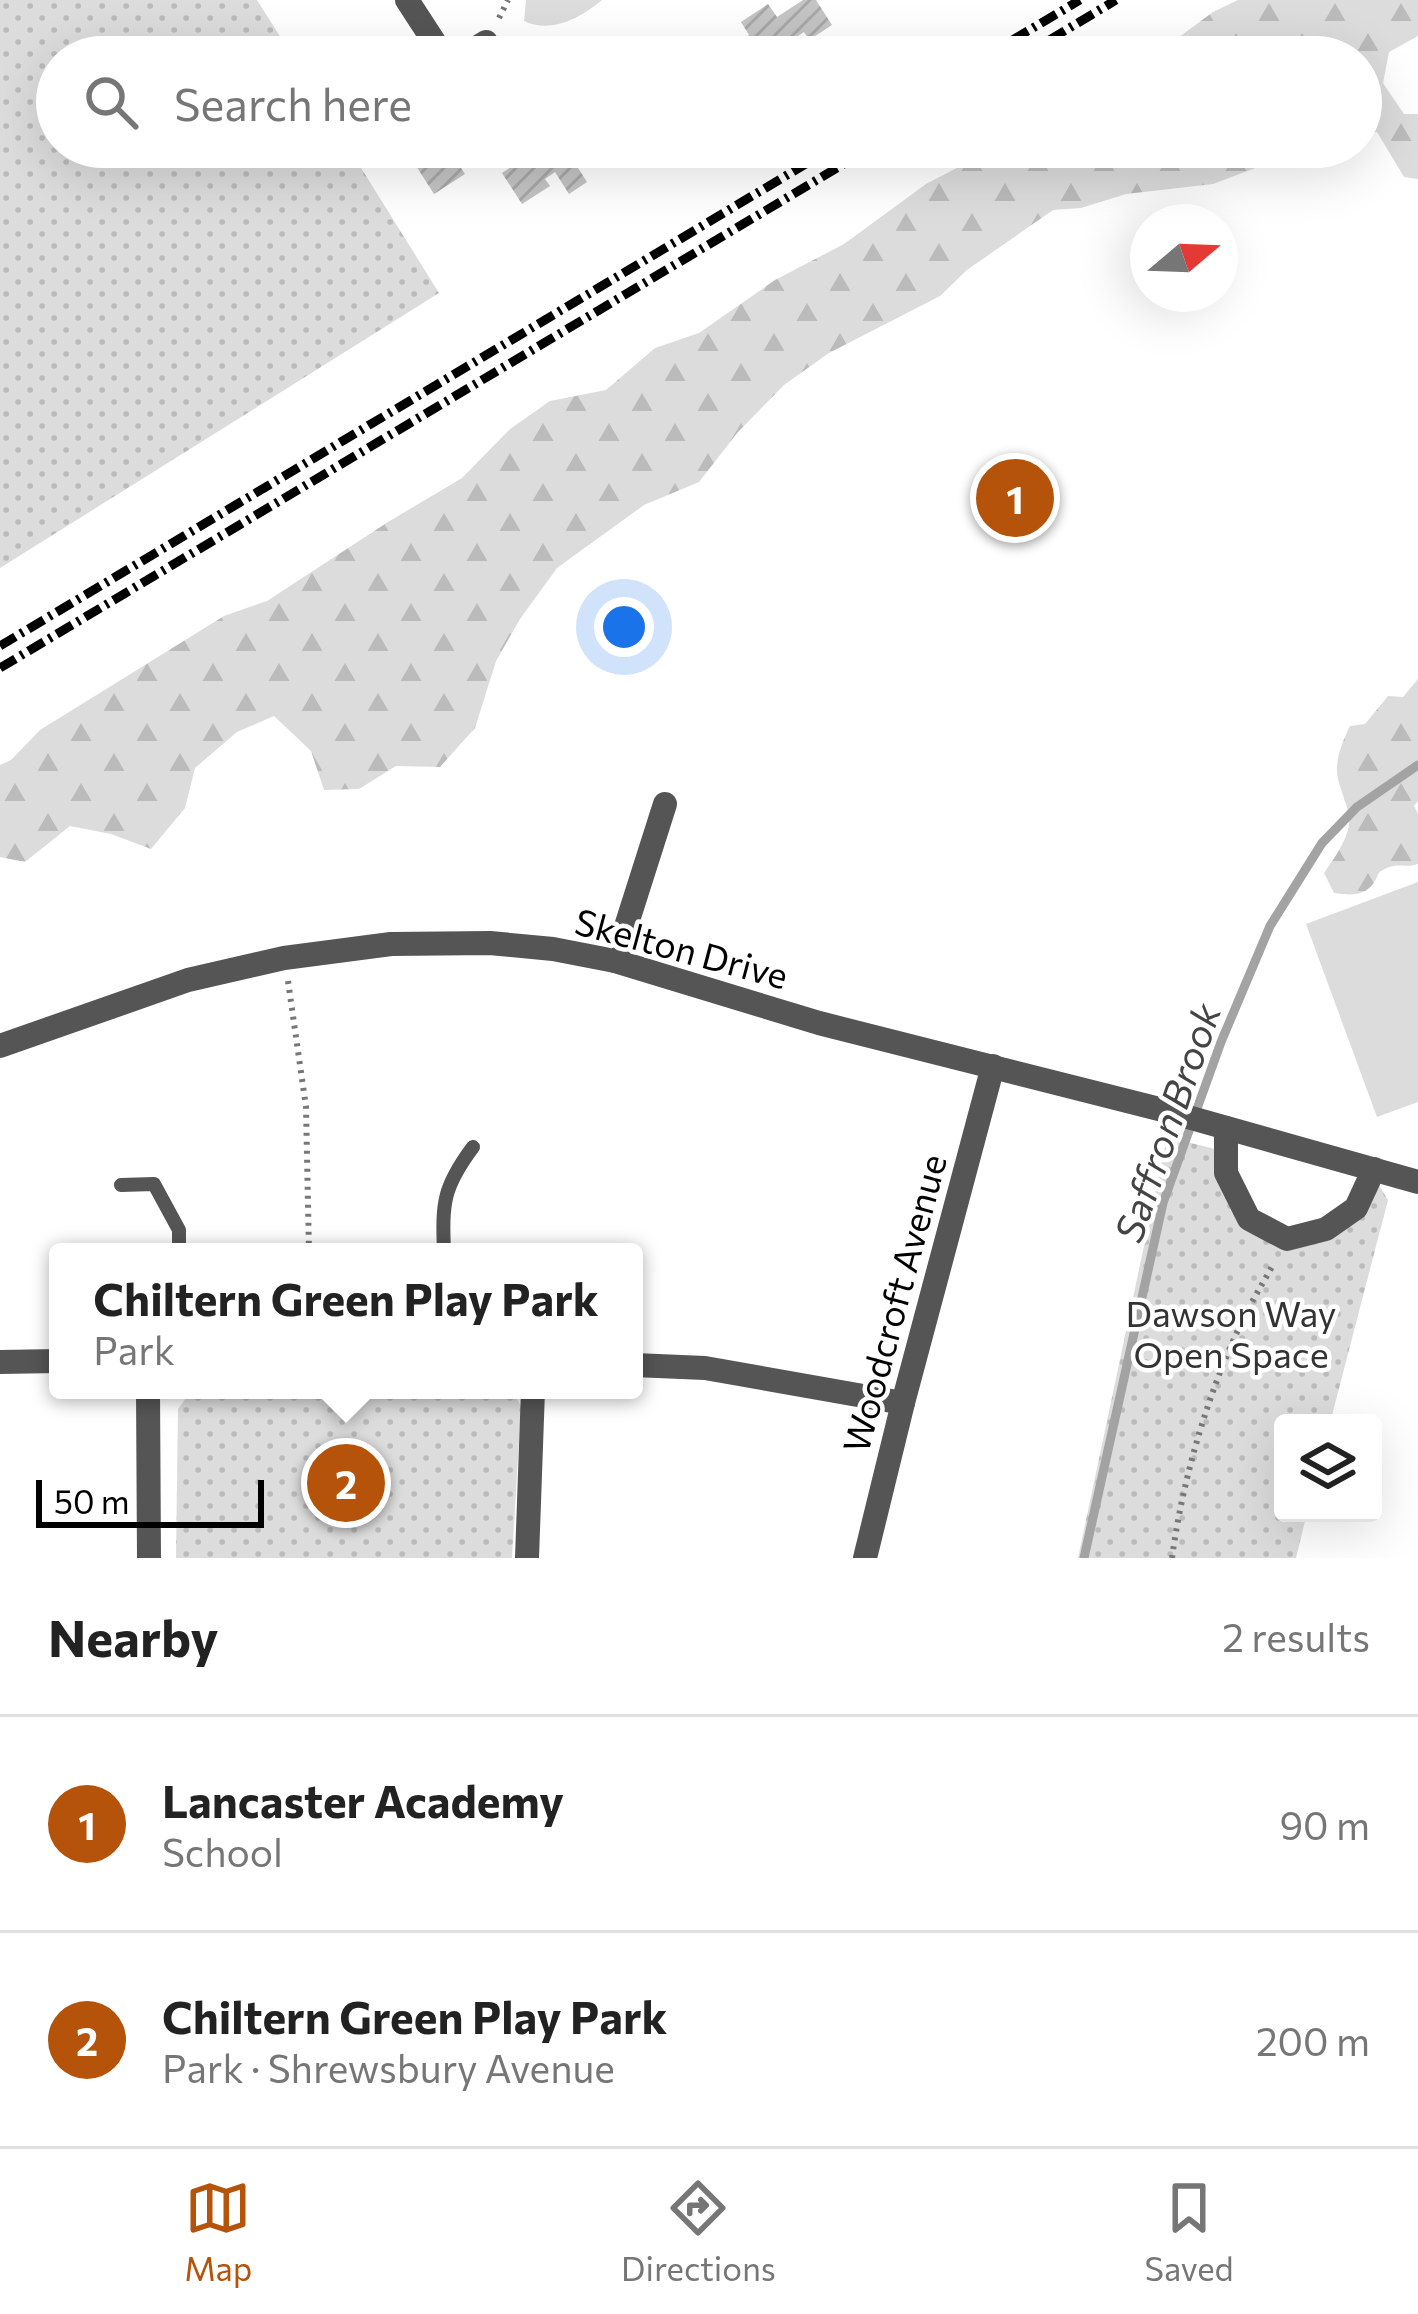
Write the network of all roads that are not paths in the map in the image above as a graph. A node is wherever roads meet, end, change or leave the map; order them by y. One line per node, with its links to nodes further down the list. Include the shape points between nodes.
1 (406, 0): 2 (street)
2 (430, 36)
3 (665, 804): 4 (street)
4 (615, 961): 5 (street, Skelton Drive, via 490,944 392,944 284,958 142,994); 6 (street, Skelton Drive)
5 (0, 1046)
6 (993, 1066): 7 (street, Skelton Drive); 19 (street, Woodcroft Avenue)
7 (1226, 1128): 9 (street, Skelton Drive); 9 (street, via 1226,1173 1249,1219 1287,1239 1356,1208)
8 (473, 1147): 13 (lane, via 452,1176)
9 (1374, 1169): 10 (street, Skelton Drive)
10 (1418, 1182)
11 (121, 1185): 12 (lane, via 154,1184)
12 (179, 1243)
13 (444, 1243)
14 (49, 1361): 15 (street)
15 (0, 1362)
16 (643, 1365): 19 (street, via 705,1368)
17 (148, 1399): 20 (street)
18 (533, 1399): 21 (street)
19 (903, 1403): 22 (street, Woodcroft Avenue)
20 (149, 1558)
21 (527, 1558)
22 (865, 1558)

